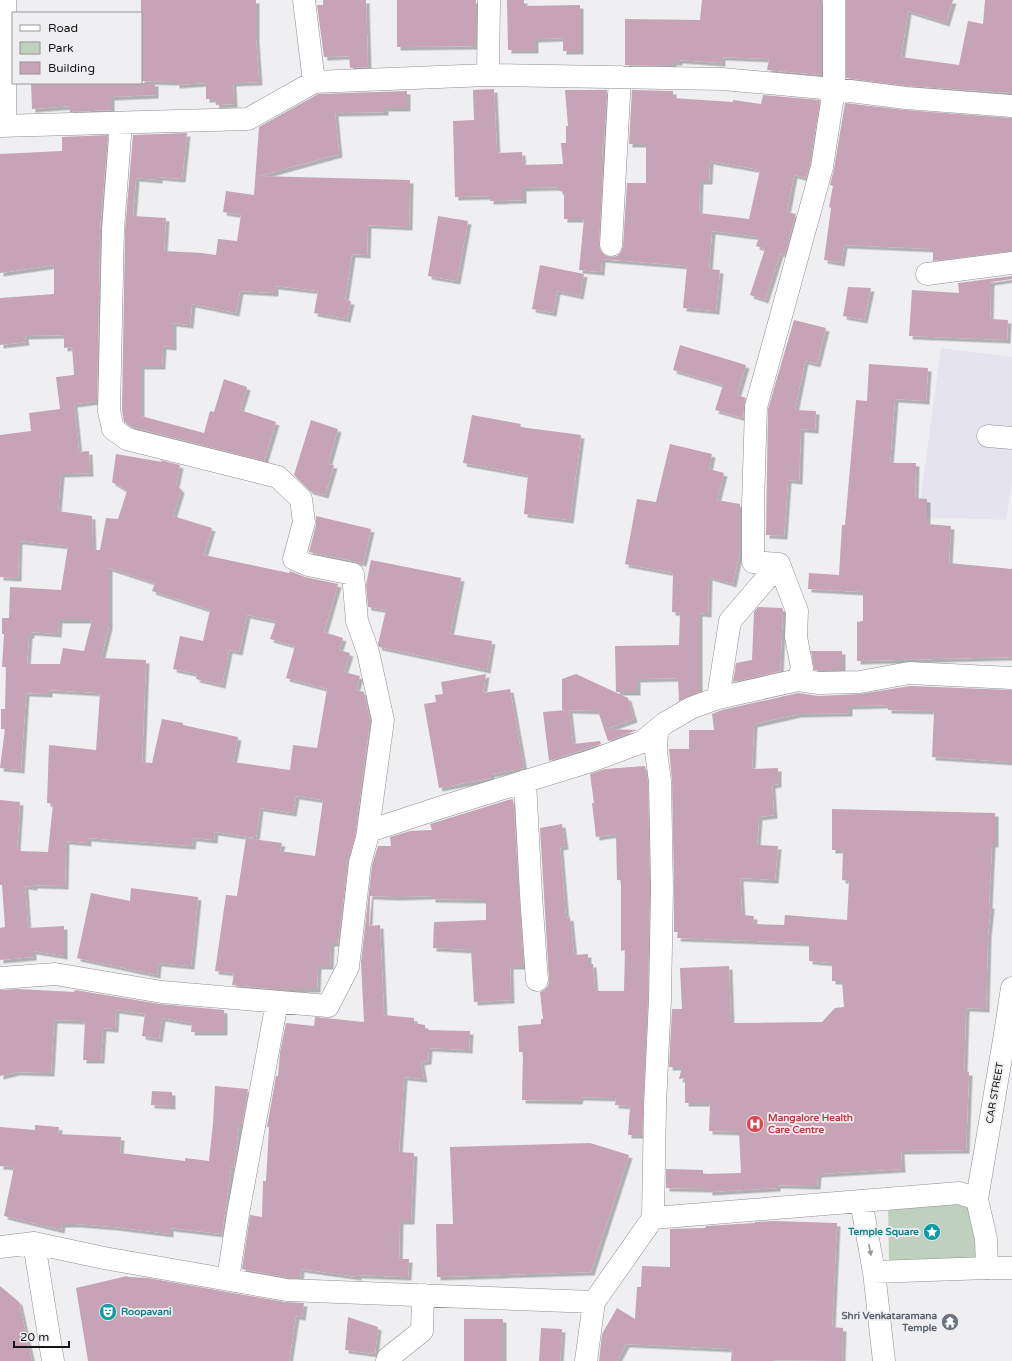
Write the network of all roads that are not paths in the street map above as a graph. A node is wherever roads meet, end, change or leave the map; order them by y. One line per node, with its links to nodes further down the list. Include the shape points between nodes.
1 (5, 0): 11 (street)
2 (304, 0): 7 (street)
3 (489, 0): 5 (street)
4 (834, 0): 8 (street)
5 (488, 75): 6 (street); 7 (street)
6 (620, 77): 8 (street, via 722,79); 12 (street)
7 (314, 82): 10 (street, via 248,119)
8 (834, 89): 9 (street, via 906,98); 17 (street, via 822,167 756,407 753,562)
9 (1012, 106)
10 (122, 123): 11 (street); 23 (street, via 113,229 109,411 113,429 126,439 278,477 301,499 304,522 294,559 308,565 353,574 357,621 368,652 383,720)
11 (3, 126)
12 (611, 245)
13 (1012, 263): 14 (street)
14 (927, 274)
15 (988, 436): 16 (street)
16 (1012, 438)
17 (779, 564): 19 (street, via 797,611 796,637 802,668); 20 (street, via 730,621)
18 (1012, 678): 19 (street, via 909,673 860,682 819,683)
19 (798, 680): 20 (street)
20 (718, 698): 21 (street, via 691,708)
21 (652, 741): 22 (street); 30 (street, via 660,781 662,889)
22 (525, 781): 23 (street, via 369,831); 25 (street)
23 (367, 838): 27 (street, via 360,863 348,967 328,1006)
24 (0, 978): 27 (street, via 55,974 162,992)
25 (537, 980)
26 (1012, 988): 28 (street, CAR STREET)
27 (277, 1002): 36 (street)
28 (977, 1199): 29 (street, via 959,1193); 33 (street, via 986,1239)
29 (861, 1201): 30 (street); 35 (street, one-way to 35)
30 (653, 1218): 38 (street)
31 (1, 1241): 32 (street)
32 (34, 1243): 36 (street); 39 (street)
33 (987, 1268): 34 (street); 35 (street)
34 (1012, 1268)
35 (874, 1272): 42 (street)
36 (228, 1279): 37 (street, via 288,1290)
37 (423, 1295): 38 (street); 40 (street, via 422,1332)
38 (594, 1302): 41 (street)
39 (53, 1361)
40 (387, 1361)
41 (586, 1361)
42 (884, 1361)

